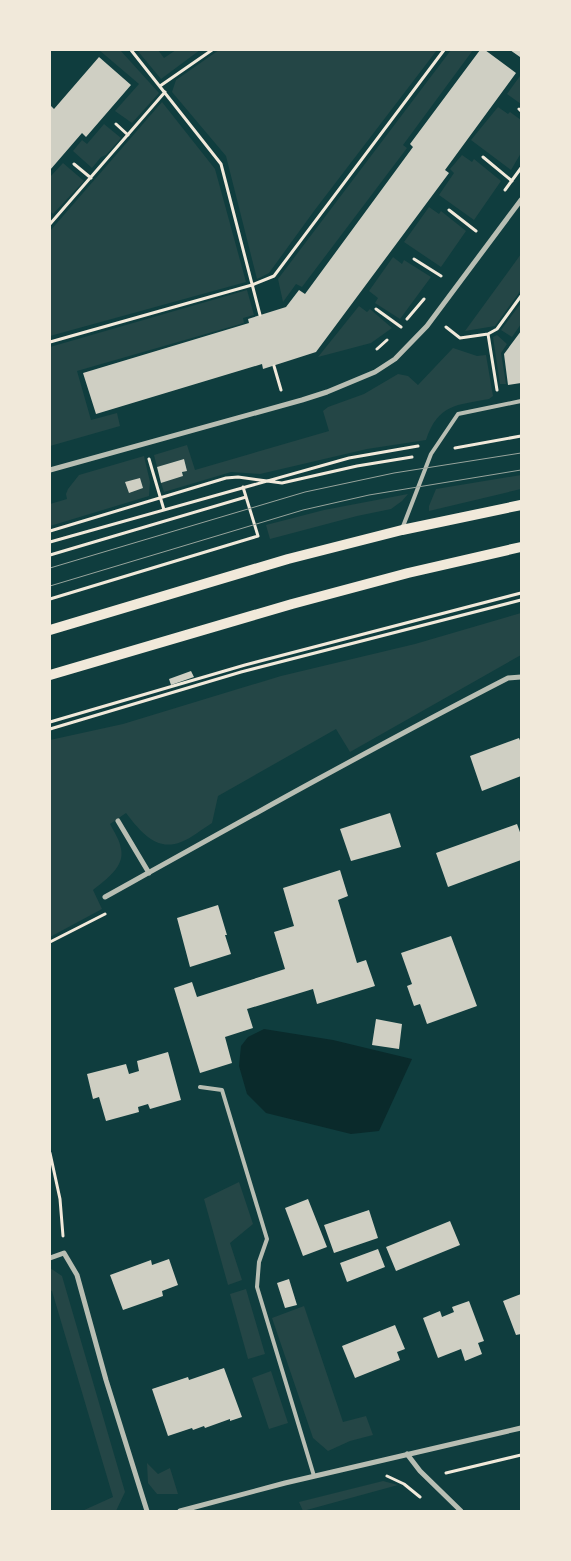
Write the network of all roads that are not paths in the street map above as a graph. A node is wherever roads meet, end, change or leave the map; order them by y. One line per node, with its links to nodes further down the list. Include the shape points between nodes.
1 (521, 200): 3 (street, via 427,326 396,359 375,372 285,405)
2 (521, 401): 5 (lane, via 458,414 431,454)
3 (50, 470)
4 (521, 505): 5 (main road)
5 (402, 530): 7 (main road, via 288,559)
6 (521, 547): 8 (main road, via 408,572)
7 (50, 630)
8 (50, 675)
9 (521, 677): 11 (street, via 508,678 430,718)
10 (118, 821): 11 (street)
11 (149, 873): 12 (street)
12 (105, 898)
13 (200, 1087): 17 (lane, via 222,1090 267,1239 259,1262 256,1287)
14 (50, 1258): 18 (street, via 64,1253 77,1275)
15 (521, 1428): 16 (street)
16 (407, 1454): 17 (street); 20 (street, via 426,1478)
17 (314, 1476): 19 (street)
18 (148, 1511)
19 (180, 1511)
20 (461, 1511)

